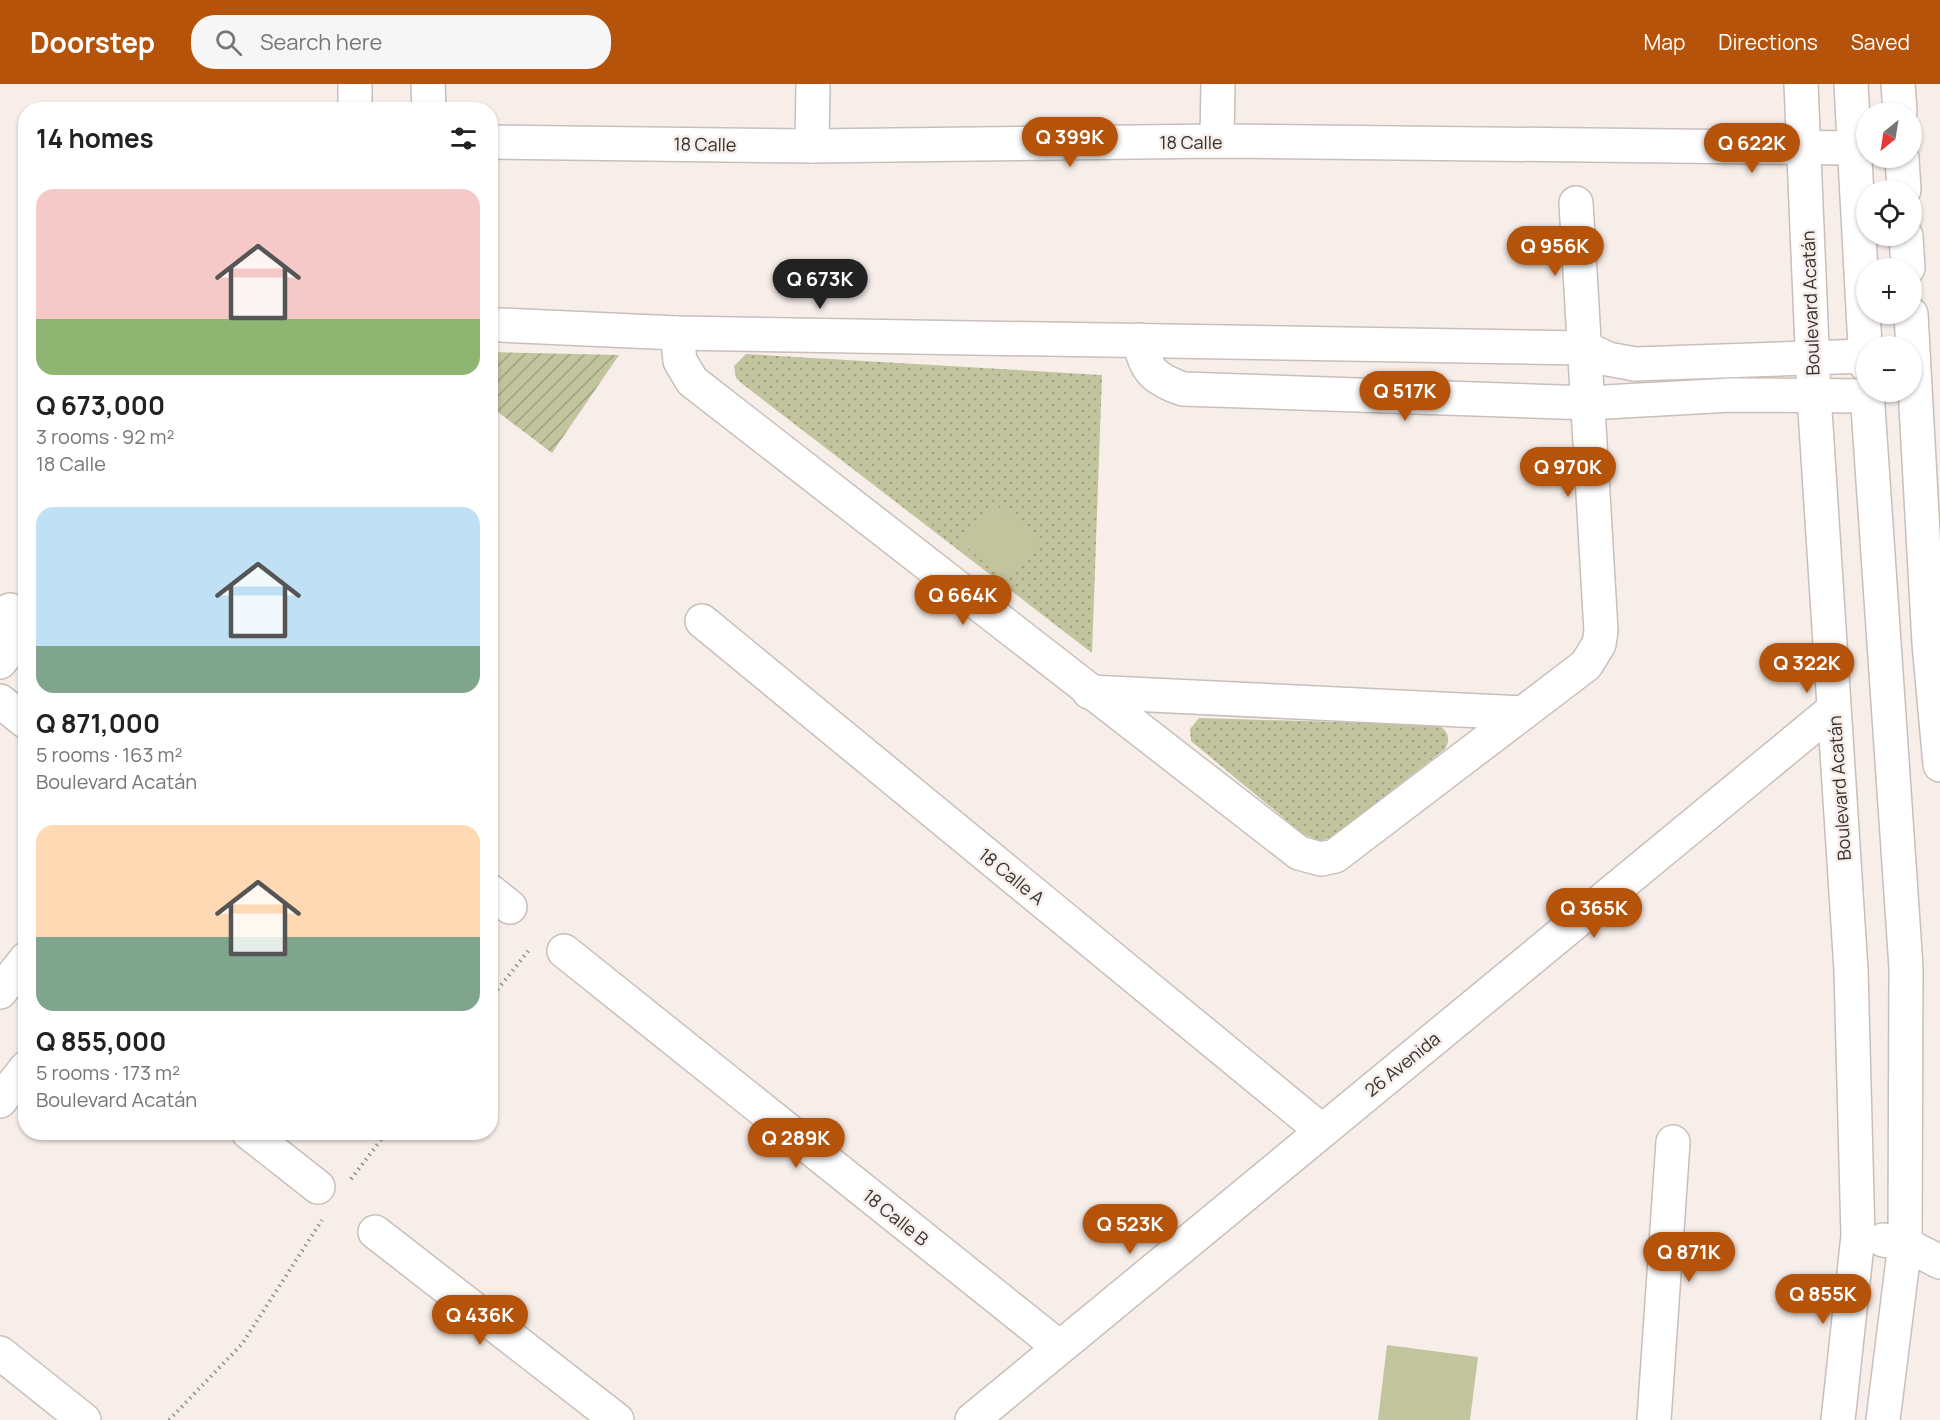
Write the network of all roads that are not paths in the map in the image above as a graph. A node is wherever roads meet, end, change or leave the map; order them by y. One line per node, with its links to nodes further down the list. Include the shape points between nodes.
1 (355, 84): 8 (street)
2 (428, 84): 9 (street)
3 (813, 84): 13 (street)
4 (1218, 84): 11 (street)
5 (1801, 84): 15 (street, Boulevard Acatán)
6 (1851, 84): 14 (street)
7 (1898, 84): 10 (street)
8 (355, 102)
9 (429, 102)
10 (1899, 102)
11 (1217, 141): 13 (street, 18 Calle); 15 (street, 18 Calle)
12 (498, 142): 13 (street, 18 Calle)
13 (812, 146)
14 (1856, 148): 15 (street, 18 Calle)
15 (1804, 150): 24 (street, Boulevard Acatán)
16 (1857, 168): 21 (street)
17 (1576, 203): 23 (street)
18 (1912, 324): 38 (street, via 1929,643)
19 (500, 325): 20 (street)
20 (677, 333): 22 (street); 33 (street, via 680,361 692,381)
21 (1865, 336)
22 (1139, 340): 23 (street); 29 (street, via 1144,362 1155,375 1183,389)
23 (1585, 348): 24 (street, via 1608,359 1635,364); 29 (street)
24 (1811, 356): 25 (street); 27 (street, Boulevard Acatán)
25 (1856, 356)
26 (1856, 386): 27 (street)
27 (1814, 395): 29 (street); 35 (street, Boulevard Acatán)
28 (1868, 402): 50 (street, via 1906,967)
29 (1588, 403): 36 (street, via 1599,644 1586,665)
30 (12, 610): 32 (street)
31 (702, 621): 44 (street, 18 Calle A)
32 (11, 660)
33 (1089, 692): 36 (street); 36 (street, via 1299,853 1321,859 1335,856)
34 (0, 701): 37 (street)
35 (1834, 709): 44 (street, 26 Avenida); 49 (street, Boulevard Acatán, via 1851,970)
36 (1523, 713)
37 (18, 716)
38 (1940, 765)
39 (550, 946): 52 (street, 18 Calle B)
40 (18, 969): 41 (street)
41 (0, 992)
42 (18, 1078): 43 (street)
43 (0, 1101)
44 (1321, 1130): 52 (street, 26 Avenida)
45 (259, 1140): 47 (street)
46 (1672, 1142): 57 (street)
47 (331, 1194)
48 (375, 1232): 55 (street)
49 (1858, 1236): 50 (street); 58 (street, Boulevard Acatán)
50 (1905, 1244): 51 (street); 59 (street)
51 (1940, 1262)
52 (1059, 1347): 56 (street, 26 Avenida)
53 (0, 1353): 54 (street)
54 (84, 1420)
55 (617, 1420)
56 (972, 1420)
57 (1654, 1420)
58 (1838, 1420)
59 (1883, 1420)

